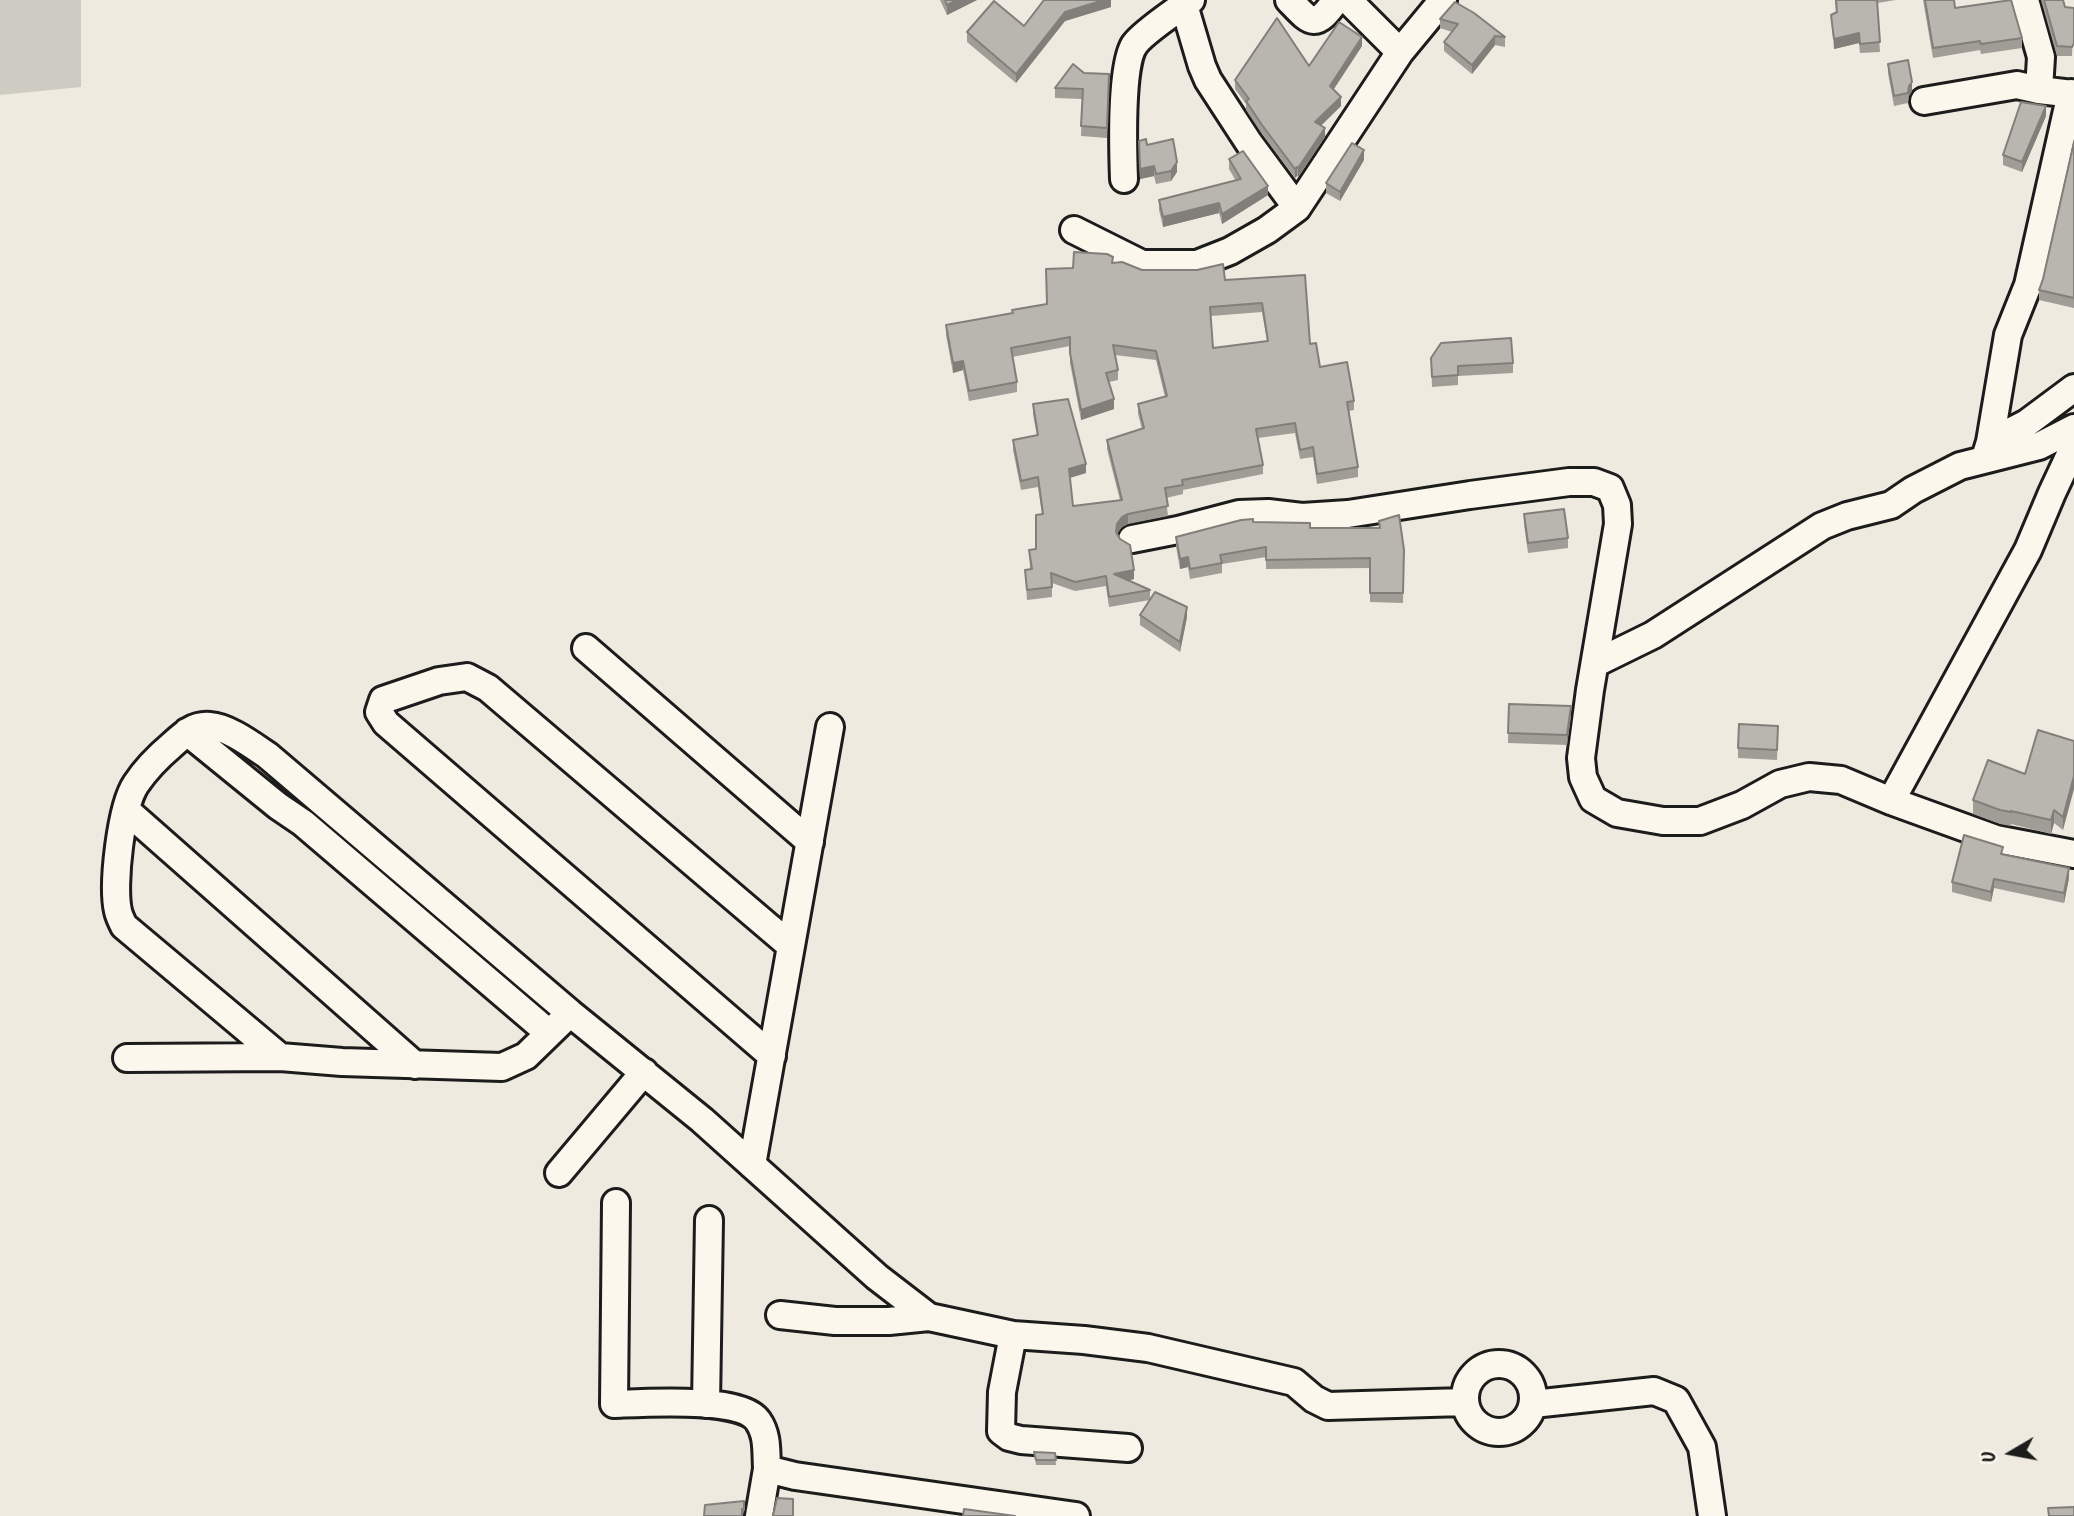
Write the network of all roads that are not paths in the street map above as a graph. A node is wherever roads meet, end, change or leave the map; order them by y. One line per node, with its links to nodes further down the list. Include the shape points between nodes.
1 (1289, 0): 2 (street, via 1317,21)
2 (1336, 0)
3 (1348, 0): 7 (street)
4 (1443, 0): 7 (street)
5 (2025, 0): 8 (street, via 2041,57)
6 (1188, 2): 11 (street, via 1135,43 1128,57 1122,133); 12 (street, via 1208,80)
7 (1400, 52): 12 (street)
8 (2039, 90): 9 (street); 10 (street, via 2017,85)
9 (2073, 94): 17 (street, via 2028,285 2008,335)
10 (1924, 101)
11 (1124, 179)
12 (1297, 208): 13 (street, via 1230,251 1197,264 1142,264)
13 (1074, 230)
14 (2074, 388): 17 (street)
15 (2074, 428): 17 (street, via 2015,453)
16 (2074, 446): 23 (street, via 2028,550)
17 (1987, 450): 20 (street, via 1891,505 1822,526 1653,635)
18 (1132, 539): 20 (street, via 1239,514 1348,514 1594,482 1610,488 1618,524)
19 (586, 648): 25 (street)
20 (1595, 663): 23 (street, via 1581,758 1583,777 1593,799 1617,813 1663,821 1700,821 1780,784 1809,777 1841,780)
21 (830, 727): 25 (street)
22 (187, 732): 24 (street, via 155,759 134,786); 28 (street, via 211,726 241,737 267,755); 29 (street, via 303,823)
23 (1891, 801): 26 (street, via 1996,839)
24 (126, 810): 31 (street, via 117,879 118,911 124,926); 33 (street)
25 (810, 842): 27 (street)
26 (2074, 854)
27 (791, 946): 30 (street); 30 (street, via 488,688 467,677 439,681 383,700 379,712 386,723)
28 (570, 1013): 29 (street); 34 (street)
29 (549, 1033): 33 (street, via 526,1056 502,1067)
30 (772, 1056): 35 (street)
31 (280, 1057): 32 (street); 33 (street)
32 (127, 1058)
33 (415, 1065)
34 (644, 1072): 35 (street); 36 (street)
35 (752, 1165): 40 (street, via 877,1277)
36 (559, 1173)
37 (616, 1203): 43 (street, via 614,1404)
38 (709, 1220): 43 (street)
39 (780, 1315): 40 (street, via 835,1321)
40 (929, 1317): 41 (street)
41 (1013, 1335): 42 (street, via 1148,1348 1294,1382 1328,1406); 45 (street, via 1002,1392 1001,1431 1021,1440)
42 (1464, 1402): 44 (street, via 1471,1420 1488,1432 1508,1432 1525,1422); 44 (street, via 1466,1385 1476,1372 1491,1364 1507,1365 1522,1373 1531,1387)
43 (706, 1404): 46 (street, via 742,1410 757,1418 765,1434)
44 (1533, 1404): 49 (street, via 1654,1391 1676,1400 1702,1447)
45 (1128, 1448)
46 (767, 1469): 47 (street); 48 (street)
47 (759, 1516)
48 (1076, 1516)
49 (1712, 1516)

